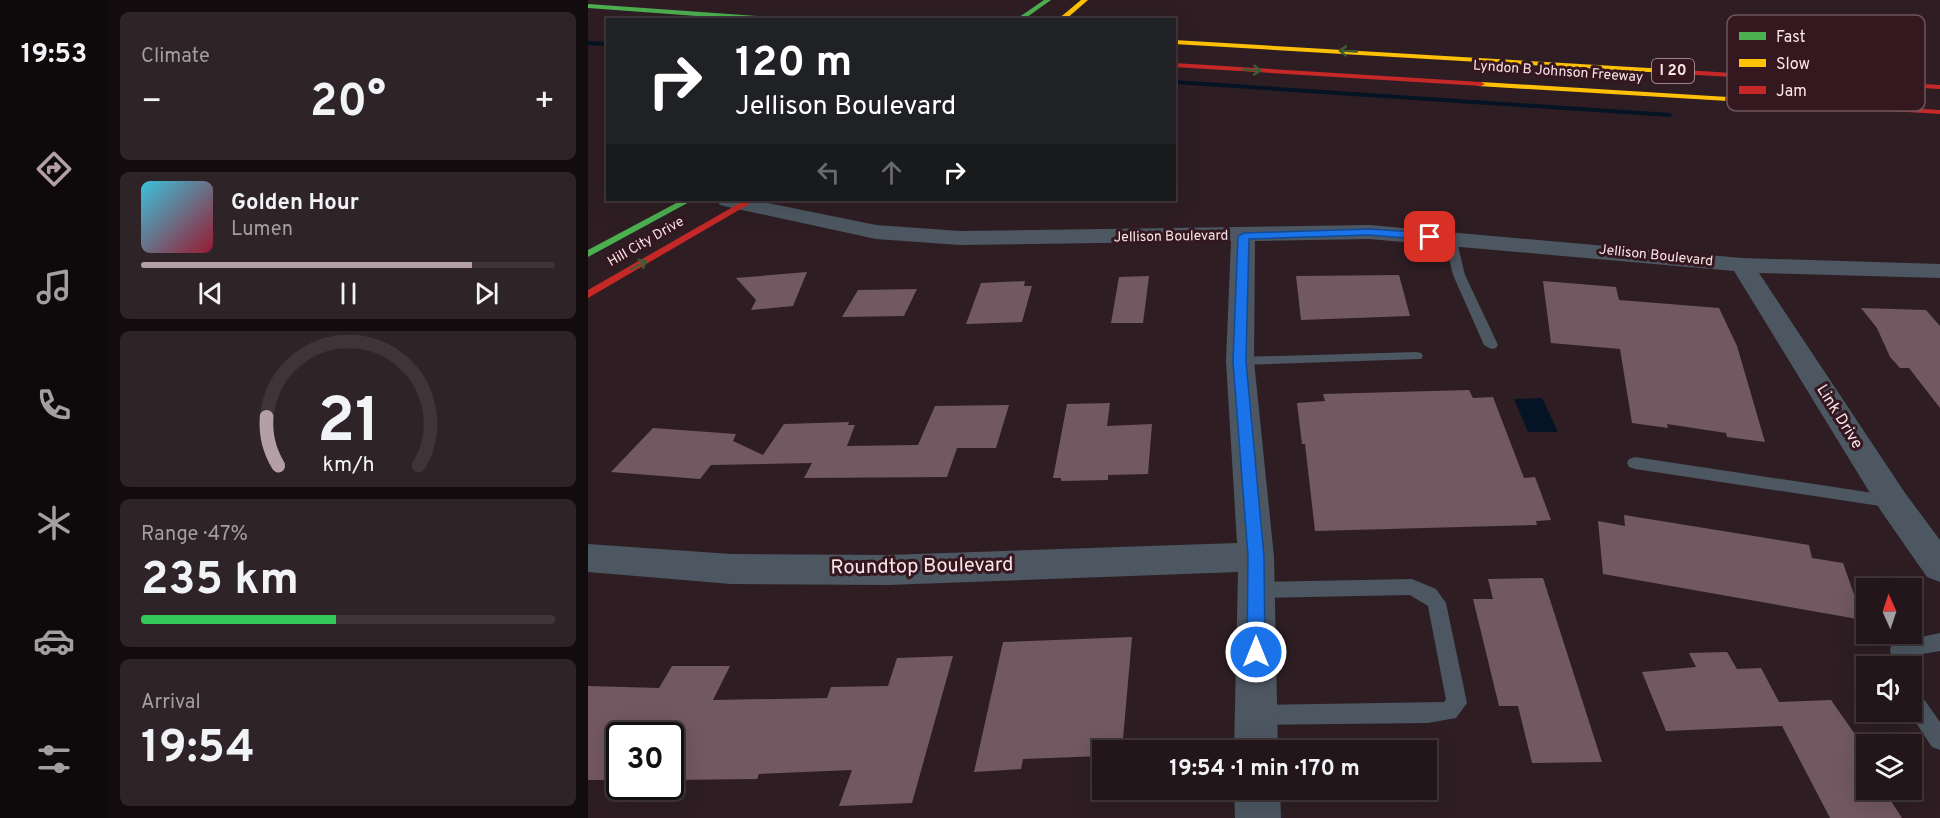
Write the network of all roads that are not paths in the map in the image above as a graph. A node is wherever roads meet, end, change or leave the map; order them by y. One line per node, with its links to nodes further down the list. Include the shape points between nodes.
1 (1045, 2): 5 (main road)
2 (1082, 3): 6 (main road)
3 (588, 6): 4 (main road)
4 (758, 18)
5 (1021, 18)
6 (1063, 18)
7 (1176, 42): 8 (main road, Lyndon B Johnson Freeway / I 20, one-way to 7)
8 (1406, 54): 10 (main road); 13 (main road, Lyndon B Johnson Freeway / I 20)
9 (1176, 65): 14 (main road, Lyndon B Johnson Freeway / I 20, one-way to 14)
10 (1727, 65)
11 (1925, 72): 12 (main road)
12 (1940, 73)
13 (1727, 74)
14 (1459, 83): 17 (main road, Lyndon B Johnson Freeway / I 20); 18 (main road)
15 (1925, 86): 16 (main road, Lyndon B Johnson Freeway / I 20)
16 (1940, 87)
17 (1727, 99)
18 (1727, 108)
19 (1764, 111): 22 (main road)
20 (1923, 111): 21 (main road, Lyndon B Johnson Freeway / I 20)
21 (1940, 112)
22 (1928, 126)
23 (686, 201): 27 (main road, Hill City Drive)
24 (741, 201): 25 (street, Jellison Boulevard, via 876,232 960,238); 30 (main road, Hill City Drive, one-way to 24)
25 (1244, 236): 26 (street, Jellison Boulevard, via 1369,232); 33 (street)
26 (1450, 238): 28 (street, Jellison Boulevard); 31 (lane, via 1459,275)
27 (588, 254)
28 (1742, 265): 29 (street, Jellison Boulevard); 35 (street, Link Drive)
29 (1940, 271)
30 (588, 295)
31 (1491, 345)
32 (1416, 356): 33 (lane)
33 (1240, 361): 38 (street)
34 (1635, 463): 35 (lane)
35 (1893, 502): 37 (street, Link Drive)
36 (588, 558): 38 (street, Roundtop Boulevard, via 732,569)
37 (1940, 567)
38 (1256, 573): 42 (street); 42 (lane, via 1412,587 1430,595 1437,603 1457,703 1449,711 1428,713)
39 (1940, 642): 40 (lane, via 1900,649)
40 (1901, 656)
41 (1922, 714): 44 (lane)
42 (1256, 715): 43 (street)
43 (1256, 740)
44 (1940, 740)
45 (1257, 800): 46 (street)
46 (1258, 818)

